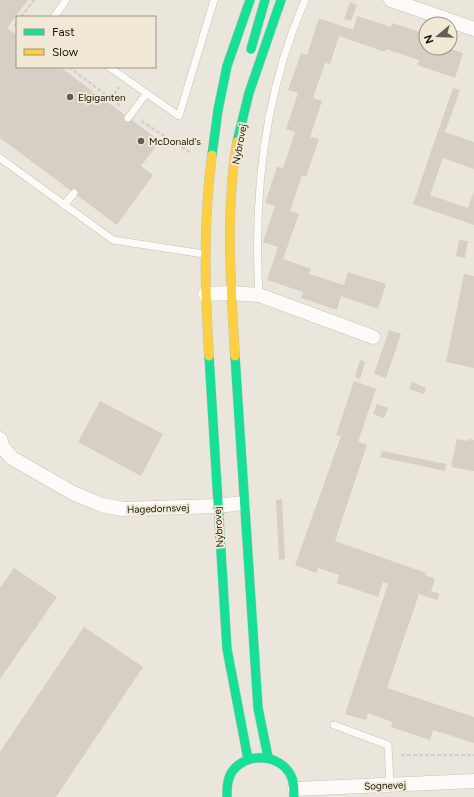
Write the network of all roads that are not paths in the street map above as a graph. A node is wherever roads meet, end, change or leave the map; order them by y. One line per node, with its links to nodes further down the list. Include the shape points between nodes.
1 (66, 0): 8 (lane)
2 (214, 0): 12 (lane, via 179,116)
3 (250, 0): 17 (street, Nybrovej, via 227,66 218,110 210,172)
4 (265, 0): 11 (street, via 248,61)
5 (281, 0): 11 (street, Nybrovej)
6 (305, 0): 20 (lane, via 283,62 262,154 256,248)
7 (391, 0): 9 (street)
8 (55, 16)
9 (474, 29)
10 (110, 68): 12 (lane)
11 (255, 74): 18 (street, Nybrovej, via 236,148 231,192)
12 (146, 94): 13 (lane)
13 (130, 116)
14 (0, 158): 16 (lane)
15 (74, 193): 16 (lane)
16 (64, 205): 17 (lane, via 113,240)
17 (205, 254): 19 (street, Nybrovej)
18 (231, 293): 19 (street); 20 (street); 23 (street, Nybrovej)
19 (205, 294): 24 (street, Nybrovej)
20 (259, 296): 21 (street)
21 (373, 337)
22 (0, 440): 24 (street, Hagedornsvej, via 12,458 73,493 102,505 123,509)
23 (243, 503): 24 (street, Hagedornsvej); 26 (street, Nybrovej, via 258,708)
24 (217, 506): 27 (street, Nybrovej, via 227,648)
25 (334, 724): 29 (lane, via 388,745)
26 (268, 757): 27 (street); 30 (street, via 281,763 291,774)
27 (248, 759): 31 (street, via 232,772)
28 (474, 781): 29 (street, Sognevej)
29 (390, 784): 30 (street, Sognevej)
30 (295, 793)
31 (227, 797)

